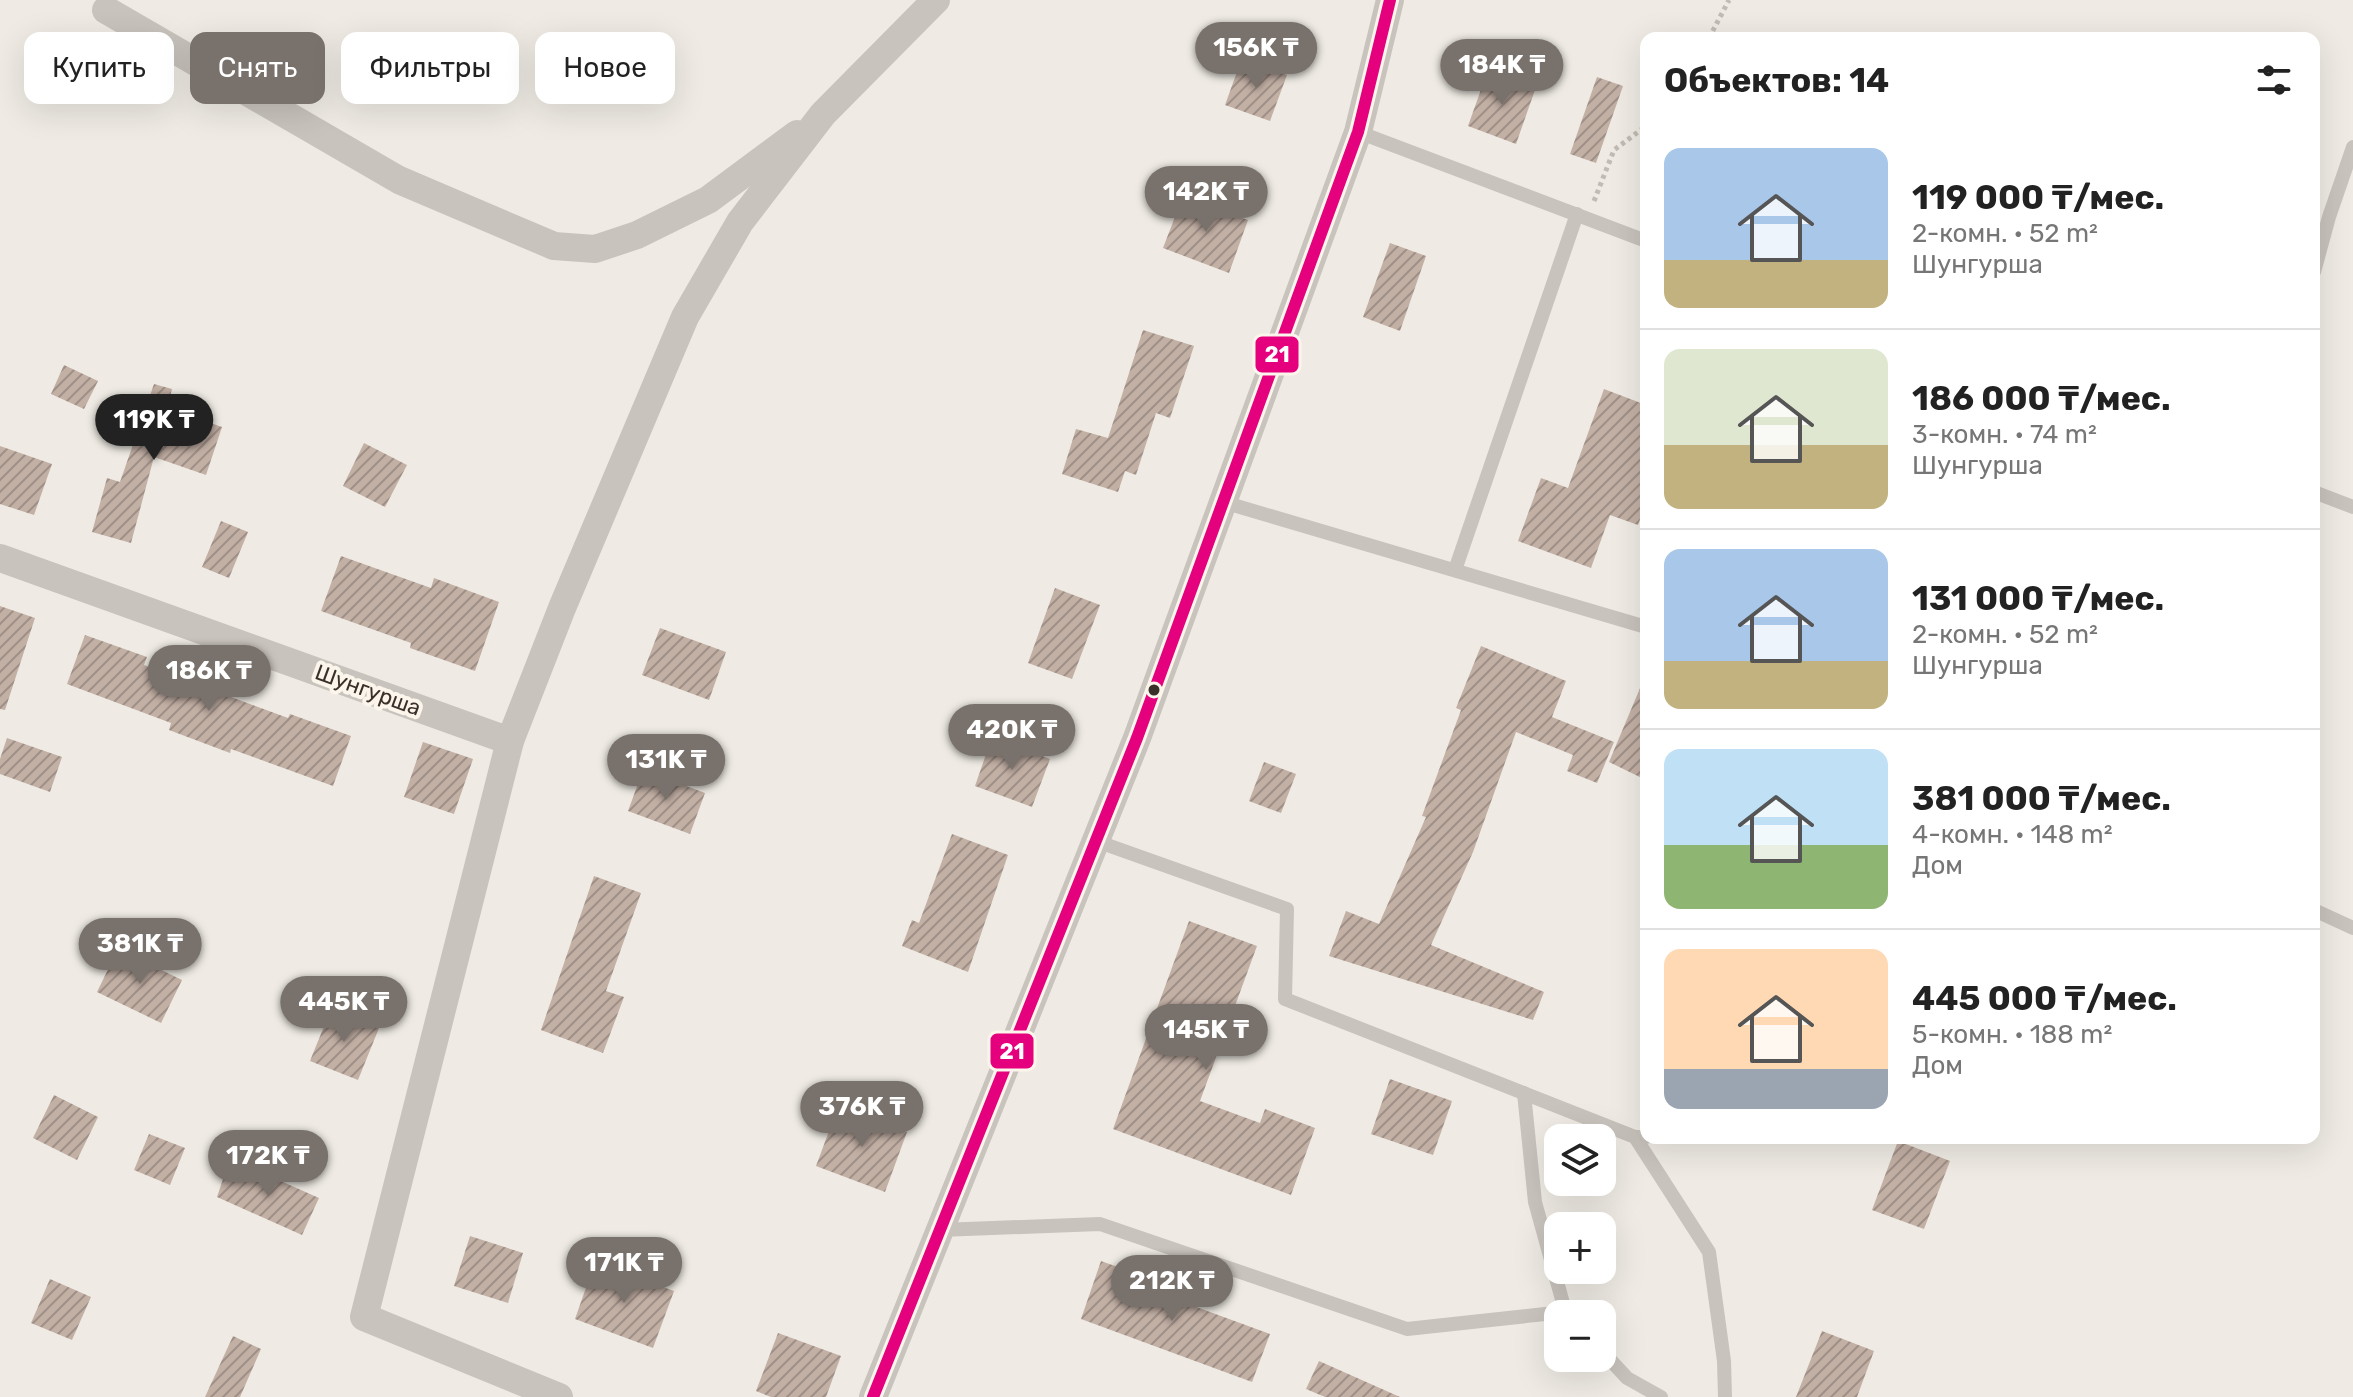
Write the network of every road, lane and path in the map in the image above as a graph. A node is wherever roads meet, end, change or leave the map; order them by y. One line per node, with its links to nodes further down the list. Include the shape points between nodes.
1 (936, 0): 6 (street)
2 (1390, 0): 8 (street)
3 (1729, 0): 5 (path)
4 (106, 10): 6 (street, via 399,180 554,246 595,249 651,228 708,200)
5 (1712, 32)
6 (823, 114): 19 (street, via 740,222 685,317)
7 (1640, 130): 10 (path, via 1614,150)
8 (1358, 132): 10 (lane); 14 (street)
9 (2353, 147): 12 (lane)
10 (1582, 217): 11 (lane); 17 (lane)
11 (1640, 239)
12 (2320, 250)
13 (2320, 494): 15 (lane)
14 (1223, 502): 17 (lane); 20 (street)
15 (2353, 507)
16 (0, 558): 19 (street, Шунгурша)
17 (1455, 570): 18 (lane)
18 (1640, 625)
19 (510, 741): 30 (street, via 364,1317)
20 (1096, 841): 23 (lane, via 1287,909 1285,999); 26 (street)
21 (2320, 913): 22 (lane)
22 (2353, 928)
23 (1524, 1093): 24 (lane); 27 (lane, via 1535,1202)
24 (1640, 1137)
25 (1645, 1144): 33 (lane, via 1709,1252)
26 (940, 1230): 28 (lane, via 1100,1224 1407,1329); 31 (street)
27 (1561, 1300)
28 (1544, 1315)
29 (1616, 1366): 32 (lane)
30 (559, 1397)
31 (873, 1397)
32 (1661, 1397)
33 (1725, 1397)

